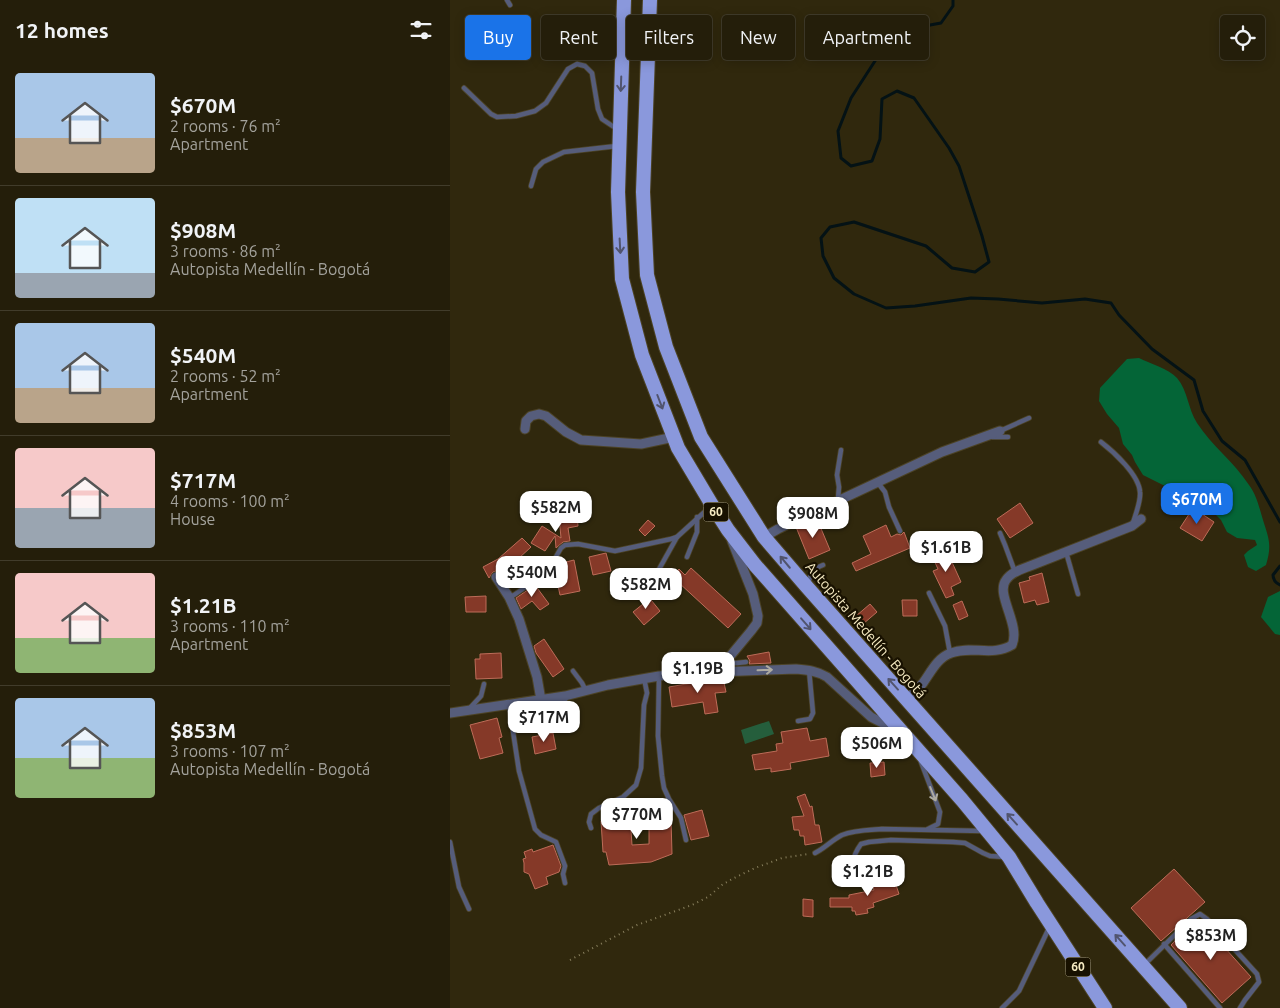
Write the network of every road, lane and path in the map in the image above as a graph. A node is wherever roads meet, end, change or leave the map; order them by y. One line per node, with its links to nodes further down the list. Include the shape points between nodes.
1 (507, 0): 4 (lane)
2 (624, 0): 6 (highway, 60, one-way to 6)
3 (650, 0): 26 (highway, Autopista Medellín - Bogotá / 60, via 643,192 647,275 666,347 701,436)
4 (510, 5)
5 (464, 88): 6 (lane, via 491,114 497,117 516,116 546,104 568,69 577,64 585,66 592,73 602,119)
6 (620, 130): 7 (highway, 60)
7 (619, 146): 8 (lane, via 564,152 536,169); 13 (highway, 60, one-way to 13, via 622,278 642,355)
8 (531, 186)
9 (1029, 418): 11 (lane)
10 (526, 429): 13 (street, via 530,416 539,414 581,440 640,444)
11 (1000, 431): 12 (street)
12 (988, 434): 14 (lane); 17 (street)
13 (674, 437): 19 (highway, 60)
14 (1008, 438)
15 (1101, 442): 22 (lane, via 1128,468 1139,487)
16 (841, 450): 18 (lane, via 836,474)
17 (877, 482): 18 (street); 24 (lane, via 885,492)
18 (838, 501): 26 (street)
19 (712, 505): 20 (lane); 23 (highway, 60)
20 (698, 517): 27 (lane); 29 (lane)
21 (1141, 519): 22 (street)
22 (1132, 526): 28 (street)
23 (728, 530): 40 (street, via 753,594 758,616 752,631); 56 (highway, 60, one-way to 56)
24 (900, 531)
25 (1000, 533): 31 (lane)
26 (764, 536): 33 (highway, Autopista Medellín - Bogotá / 60, one-way to 26)
27 (677, 537): 34 (lane, via 653,580); 37 (lane, via 615,551 578,544 565,545 543,575)
28 (1066, 552): 31 (street); 36 (lane)
29 (687, 557)
30 (823, 565): 33 (lane, via 815,568)
31 (1014, 572): 38 (street, via 1003,587 1014,630 1012,646 1002,650)
32 (496, 577): 37 (street)
33 (806, 587): 50 (highway, Autopista Medellín - Bogotá / 60, one-way to 33)
34 (651, 591)
35 (930, 593): 38 (lane, via 945,626)
36 (1078, 594)
37 (509, 597): 49 (street, via 537,676)
38 (950, 653): 50 (street, via 938,662)
39 (746, 662): 40 (lane)
40 (724, 663): 43 (street)
41 (809, 670): 43 (street, one-way to 41); 55 (lane, via 813,713 810,719); 56 (street, via 827,677 871,717)
42 (572, 671): 47 (lane)
43 (717, 672): 44 (street)
44 (659, 676): 45 (street); 61 (lane, via 658,736 662,776 664,788 681,818)
45 (644, 678): 47 (street); 58 (lane, via 647,693 636,785 624,797 591,814)
46 (484, 684): 52 (lane, via 481,696)
47 (586, 691): 48 (street)
48 (565, 696): 49 (street); 54 (lane, via 564,711)
49 (541, 700): 51 (street)
50 (906, 700): 71 (highway, Autopista Medellín - Bogotá / 60, one-way to 50)
51 (509, 705): 52 (street); 66 (lane, via 519,771 535,829 556,842 565,866)
52 (468, 710): 53 (street)
53 (450, 713)
54 (548, 714)
55 (798, 721)
56 (903, 733): 57 (highway, 60)
57 (918, 752): 59 (lane, one-way to 59, via 940,812 938,824); 60 (highway, 60)
58 (591, 828)
59 (927, 830): 60 (lane); 63 (lane, via 856,832 842,835)
60 (988, 831): 64 (highway, 60)
61 (686, 840)
62 (450, 842): 67 (lane, via 459,887)
63 (815, 853): 70 (path, via 782,858 755,868 700,901 637,925)
64 (1009, 857): 65 (lane, via 990,856 966,843 869,842 861,844 853,859); 68 (highway, 60)
65 (858, 880)
66 (565, 882)
67 (469, 908)
68 (1051, 925): 73 (lane, via 1019,992); 74 (highway, 60)
69 (1164, 944): 71 (lane); 77 (lane); 78 (lane, via 1191,919 1200,914 1207,919 1257,974 1259,982)
70 (570, 960)
71 (1143, 966): 72 (highway, Autopista Medellín - Bogotá / 60)
72 (1161, 986): 75 (highway); 76 (highway, Autopista Medellín - Bogotá / 60)
73 (1002, 1008)
74 (1105, 1008)
75 (1174, 1008)
76 (1180, 1008)
77 (1220, 1008)
78 (1240, 1008)

